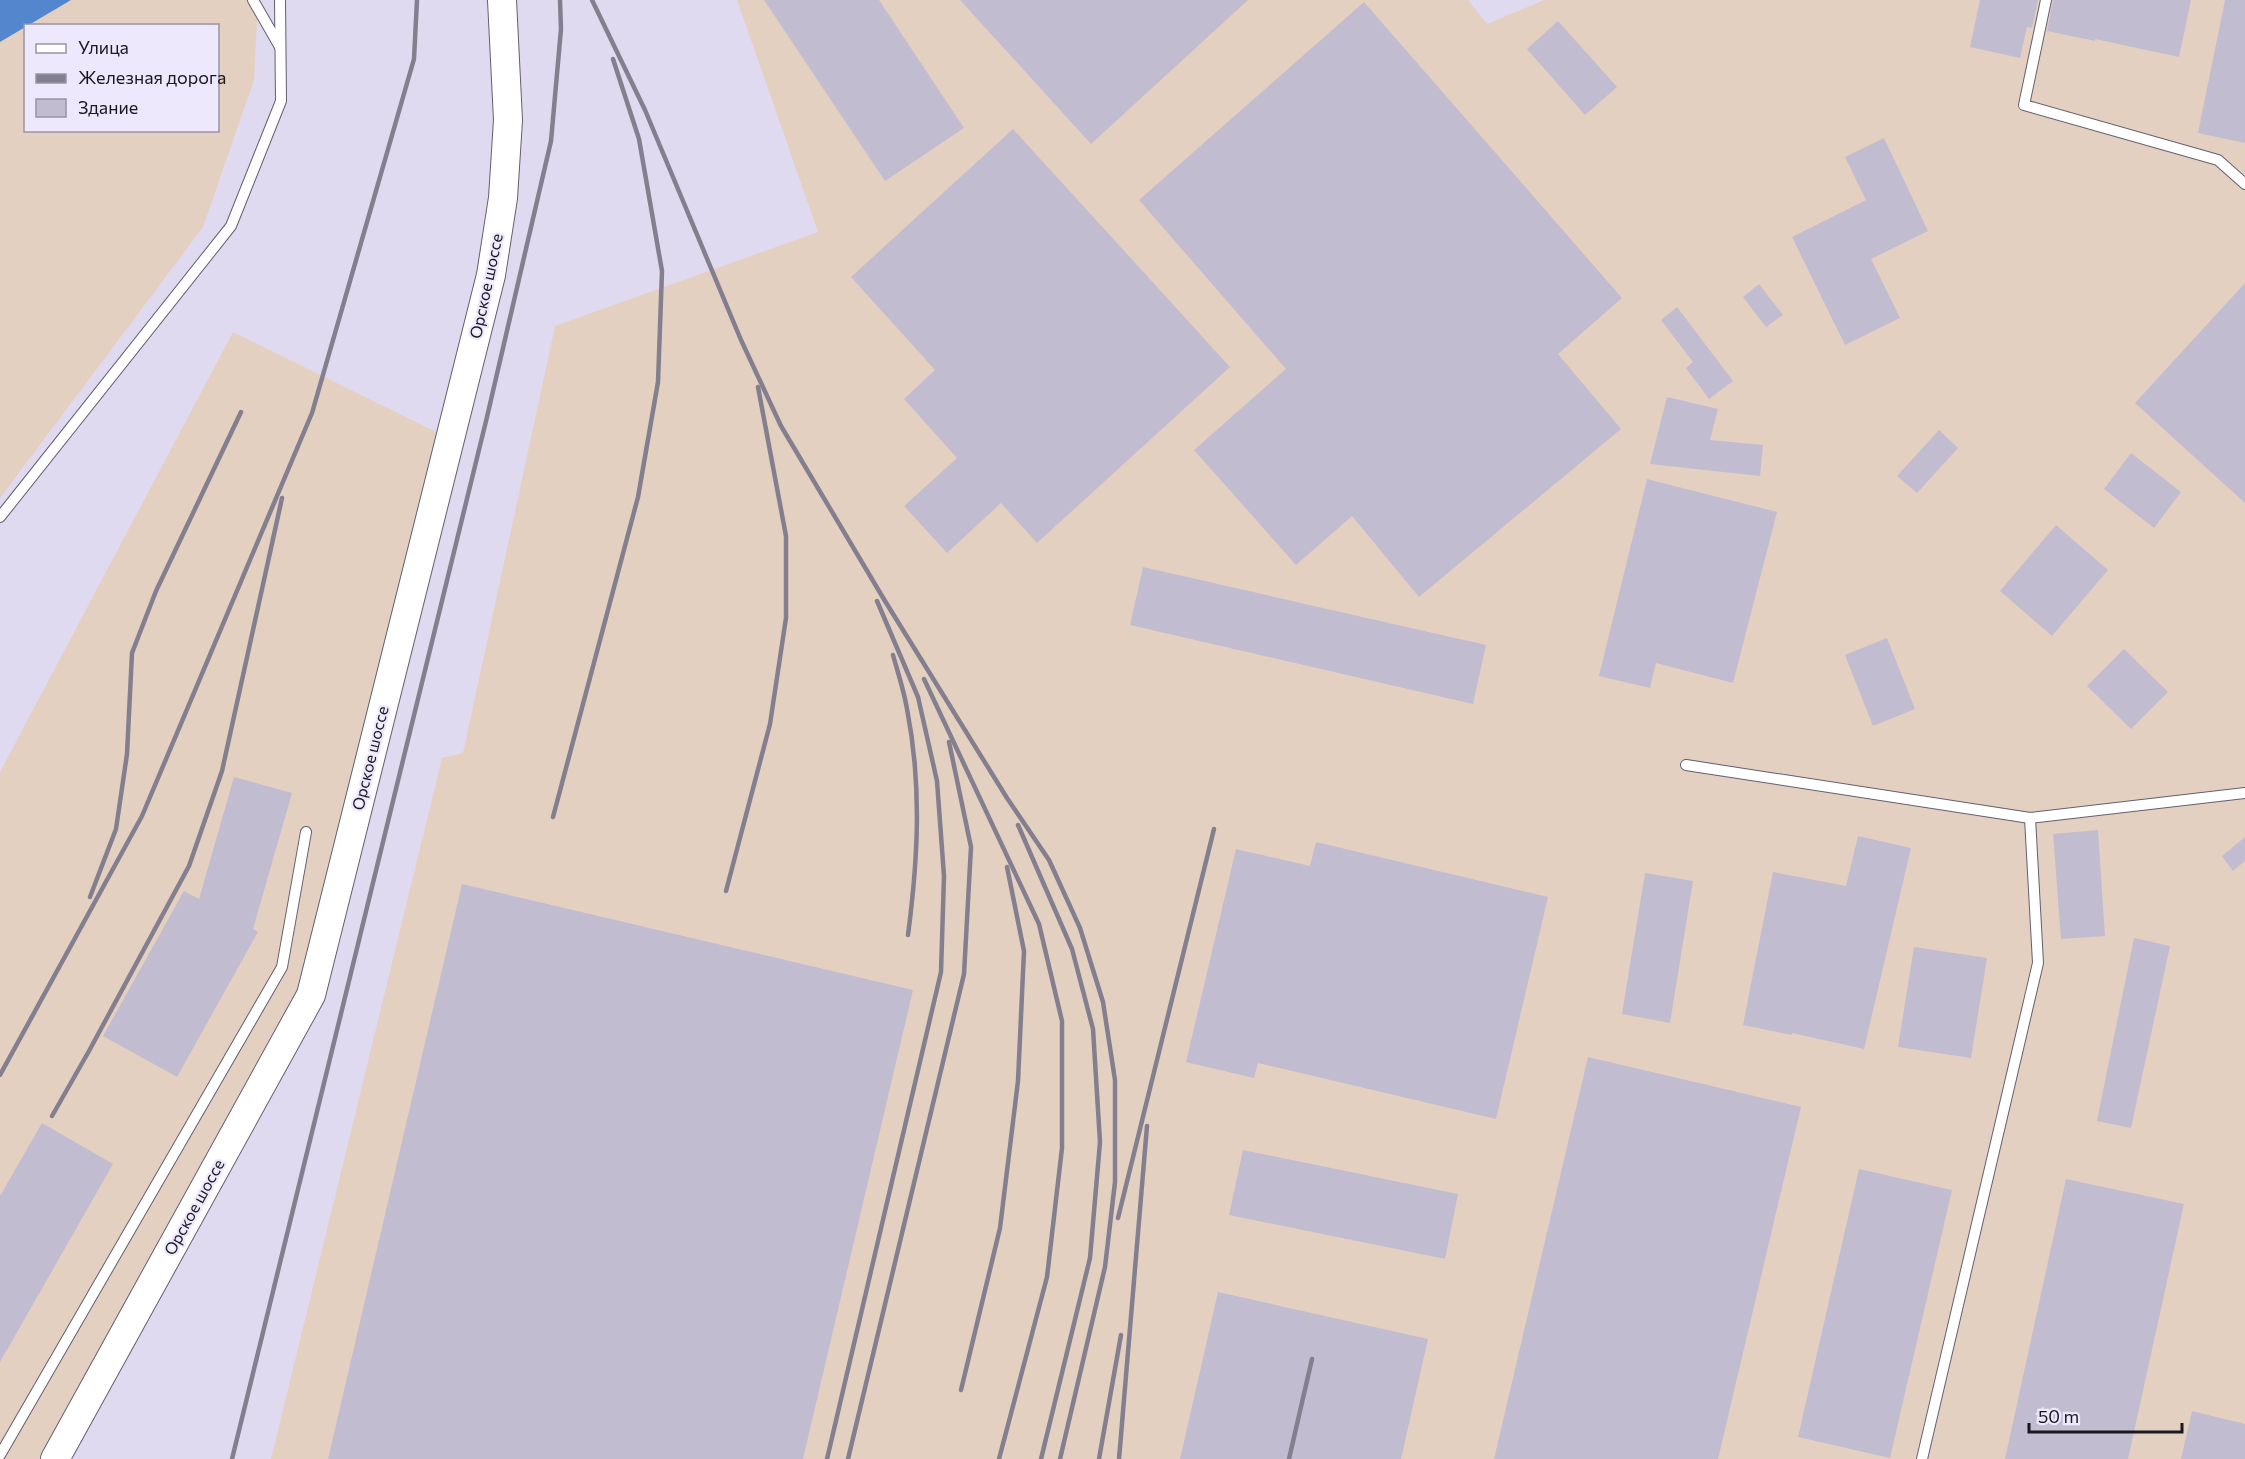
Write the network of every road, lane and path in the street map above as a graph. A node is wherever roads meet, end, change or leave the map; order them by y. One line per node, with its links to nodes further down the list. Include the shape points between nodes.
1 (253, 0): 5 (lane)
2 (280, 0): 5 (lane)
3 (502, 0): 13 (street, Орское шоссе, via 508,120 503,198 491,275 311,995)
4 (2046, 0): 6 (lane, via 2024,105 2218,160)
5 (281, 50): 7 (lane, via 281,101 231,226)
6 (2245, 184)
7 (0, 517)
8 (1686, 765): 10 (lane)
9 (2245, 793): 10 (lane)
10 (2030, 818): 14 (lane, via 2038,963)
11 (306, 832): 12 (lane, via 282,968)
12 (0, 1455)
13 (55, 1459)
14 (1922, 1459)

